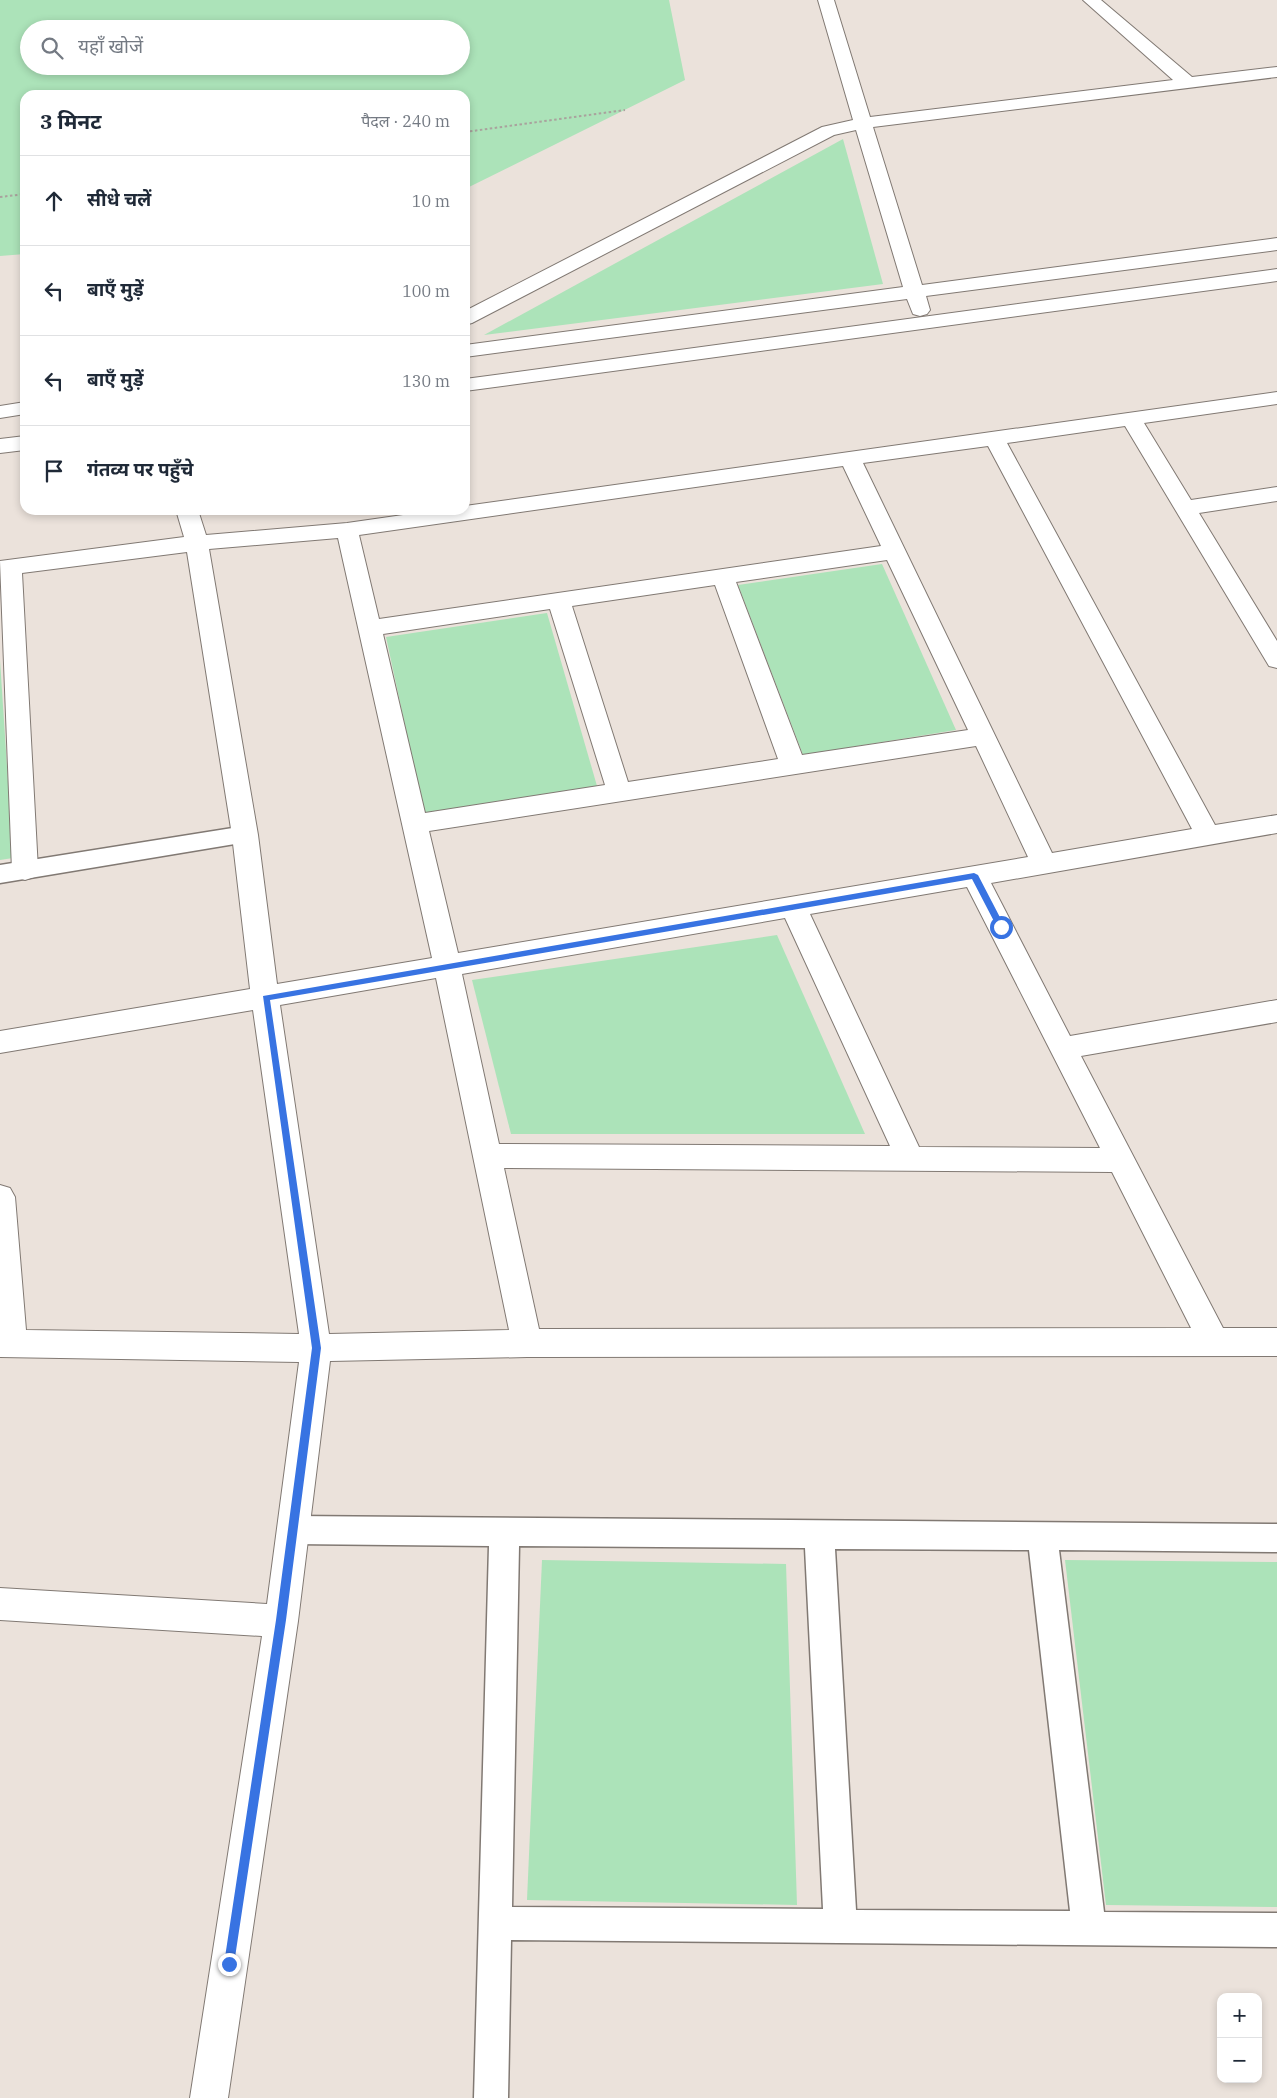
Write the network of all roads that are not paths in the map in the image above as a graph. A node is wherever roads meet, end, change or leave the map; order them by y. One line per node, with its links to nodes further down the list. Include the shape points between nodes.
1 (826, 0): 5 (street)
2 (1092, 0): 4 (street)
3 (1277, 72): 4 (street)
4 (1188, 83): 5 (street)
5 (863, 123): 8 (street); 9 (street, via 828,131)
6 (1277, 244): 8 (street)
7 (1277, 275): 10 (street)
8 (914, 292): 10 (street); 11 (street)
9 (470, 316)
10 (924, 322): 12 (street)
11 (470, 350)
12 (470, 383)
13 (1277, 398): 16 (street)
14 (20, 409): 15 (street)
15 (0, 412)
16 (1131, 419): 17 (street); 22 (street)
17 (994, 438): 20 (street); 40 (street)
18 (20, 443): 19 (street)
19 (0, 446)
20 (850, 459): 23 (street); 28 (street)
21 (1277, 494): 22 (street)
22 (1185, 508): 33 (street)
23 (470, 513)
24 (188, 515): 27 (street)
25 (453, 515): 26 (street)
26 (347, 530): 27 (street); 32 (street)
27 (196, 543): 29 (street); 39 (street)
28 (895, 551): 30 (street); 34 (street)
29 (5, 568): 42 (street)
30 (724, 576): 31 (street); 35 (street)
31 (560, 600): 32 (street); 36 (street)
32 (370, 628): 37 (street)
33 (1277, 660)
34 (983, 736): 35 (street); 41 (street)
35 (793, 765): 36 (street)
36 (619, 792): 37 (street)
37 (414, 824): 46 (street)
38 (1277, 824): 40 (street)
39 (245, 835): 42 (lane); 47 (street)
40 (1208, 836): 41 (street)
41 (1044, 863): 44 (street)
42 (25, 870): 43 (lane)
43 (0, 874)
44 (974, 875): 45 (street); 50 (street)
45 (793, 906): 46 (street); 52 (street)
46 (447, 965): 47 (street); 51 (street)
47 (265, 998): 49 (street); 59 (street)
48 (1277, 1011): 50 (street)
49 (0, 1042)
50 (1063, 1048): 53 (street)
51 (488, 1156): 52 (street); 58 (street)
52 (910, 1159): 53 (street)
53 (1121, 1160): 55 (street)
54 (0, 1198): 57 (street)
55 (1214, 1342): 56 (street); 58 (street)
56 (1277, 1342)
57 (6, 1343): 59 (street)
58 (527, 1343): 59 (street)
59 (316, 1348): 60 (street)
60 (293, 1530): 61 (lane); 66 (street)
61 (504, 1533): 62 (lane); 67 (lane)
62 (819, 1535): 63 (lane); 68 (lane)
63 (1042, 1536): 64 (lane); 69 (lane)
64 (1277, 1538)
65 (0, 1604): 66 (street)
66 (281, 1620): 71 (street)
67 (495, 1923): 68 (lane); 72 (lane)
68 (840, 1926): 69 (lane)
69 (1089, 1928): 70 (lane)
70 (1277, 1930)
71 (209, 2098)
72 (490, 2098)

